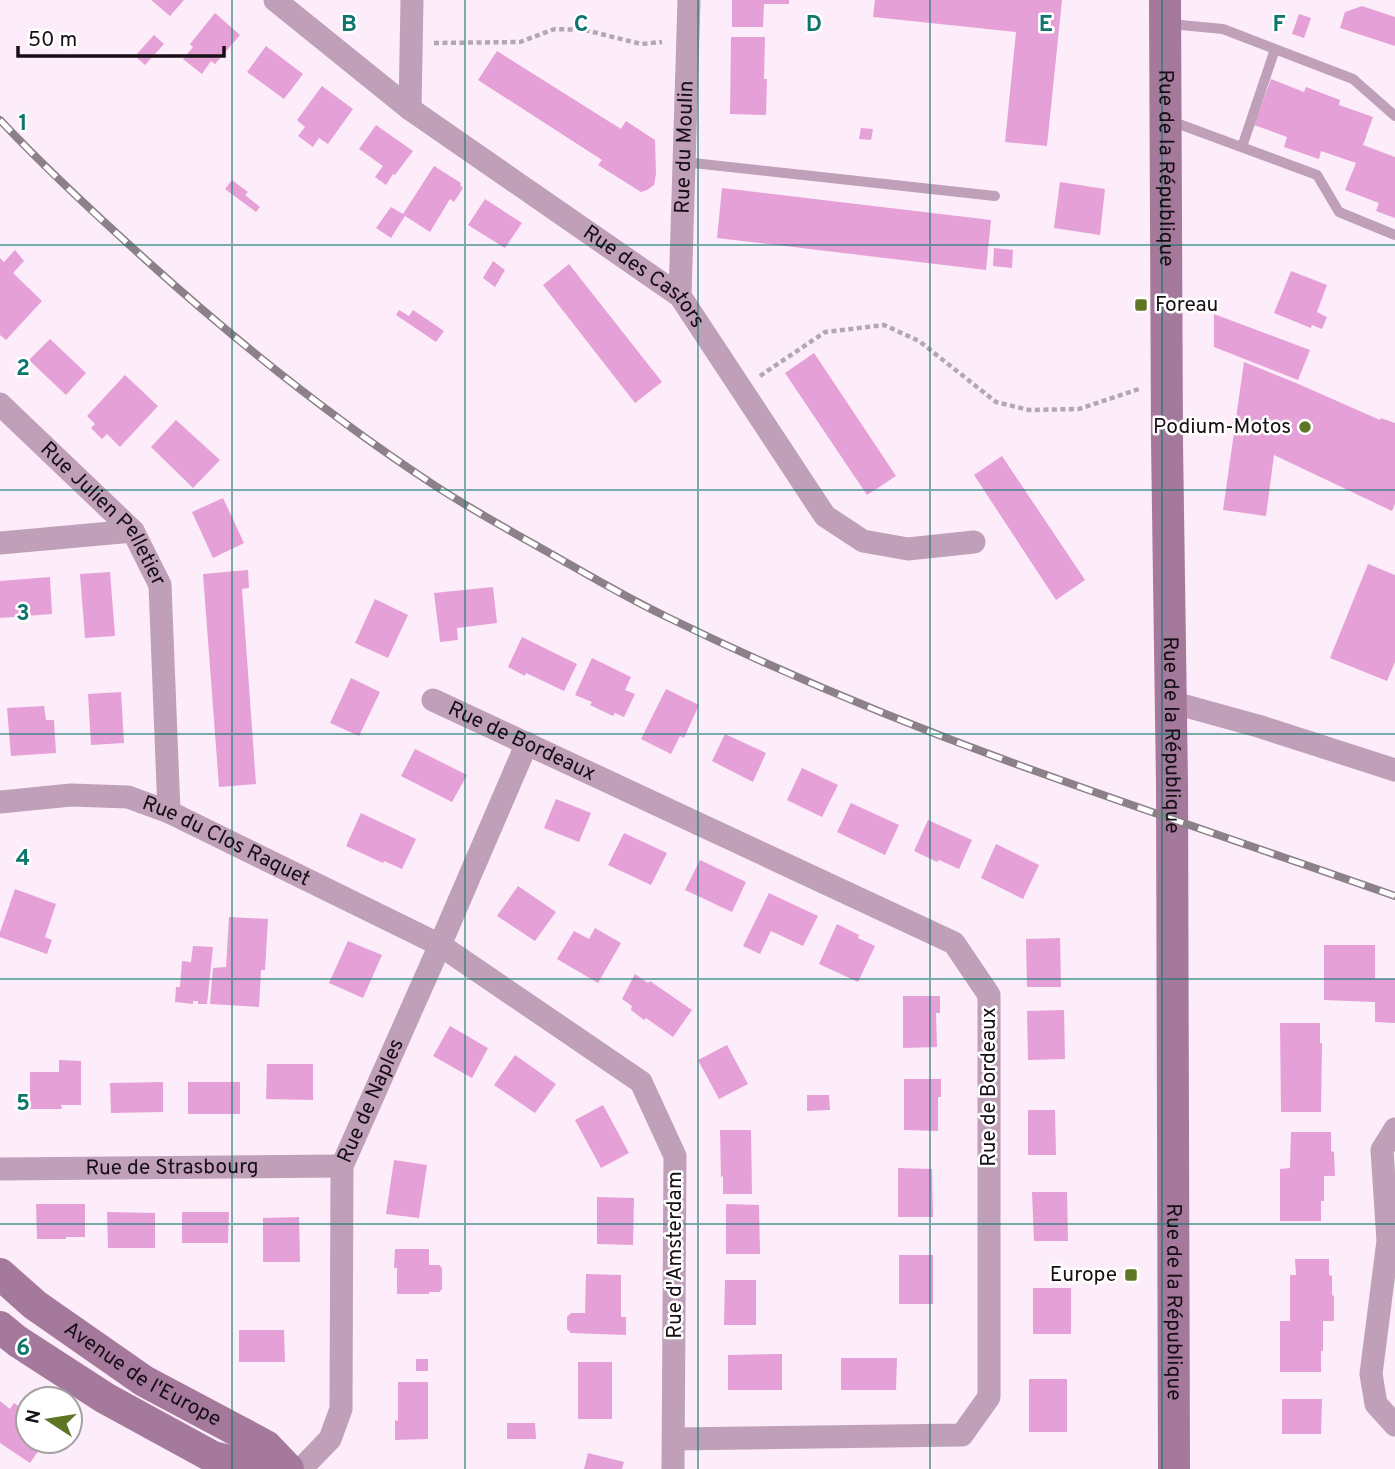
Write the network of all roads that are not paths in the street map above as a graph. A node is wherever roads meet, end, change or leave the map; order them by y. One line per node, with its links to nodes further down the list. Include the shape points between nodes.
1 (275, 0): 6 (street, Rue des Castors)
2 (412, 0): 6 (street)
3 (689, 0): 10 (street, Rue du Moulin)
4 (1165, 12): 5 (lane); 8 (main road, Rue de la République)
5 (1275, 48): 7 (lane, via 1353,79); 9 (lane)
6 (410, 109): 13 (street, Rue des Castors)
7 (1395, 116)
8 (1165, 119): 9 (lane); 19 (main road, Rue de la République)
9 (1242, 148): 12 (lane, via 1317,175 1339,212)
10 (684, 162): 11 (lane); 13 (street, Rue du Moulin)
11 (995, 196)
12 (1395, 235)
13 (680, 296): 16 (street, Rue des Castors, via 825,516 863,541 908,548)
14 (0, 404): 15 (street, Rue Julien Pelletier)
15 (133, 531): 17 (street); 23 (street, Rue Julien Pelletier, via 160,585)
16 (974, 542)
17 (0, 543)
18 (433, 700): 20 (street, Rue de Bordeaux)
19 (1171, 702): 21 (street); 36 (main road, Rue de la République)
20 (527, 743): 24 (street, Rue de Naples); 31 (street, Rue de Bordeaux, via 954,943 989,995 989,1397 961,1435)
21 (1395, 770)
22 (0, 802): 23 (street, Rue du Clos Raquet, via 71,795 128,797)
23 (169, 812): 24 (street, Rue du Clos Raquet)
24 (440, 945): 26 (street, Rue de Naples); 31 (street, Rue d'Amsterdam, via 641,1082 675,1156)
25 (1395, 1129): 30 (street, via 1382,1150 1388,1241 1371,1374 1376,1404)
26 (342, 1166): 27 (street, Rue de Strasbourg); 34 (street, Rue de Naples, via 341,1409 330,1439)
27 (0, 1169)
28 (0, 1274): 33 (main road, Avenue de l'Europe, via 35,1305 144,1381 266,1446)
29 (0, 1327): 32 (main road, Avenue de l'Europe, via 105,1398 213,1457)
30 (1395, 1425)
31 (674, 1439): 35 (street, Rue d'Amsterdam)
32 (265, 1469)
33 (288, 1469)
34 (301, 1469)
35 (673, 1469)
36 (1174, 1469)

